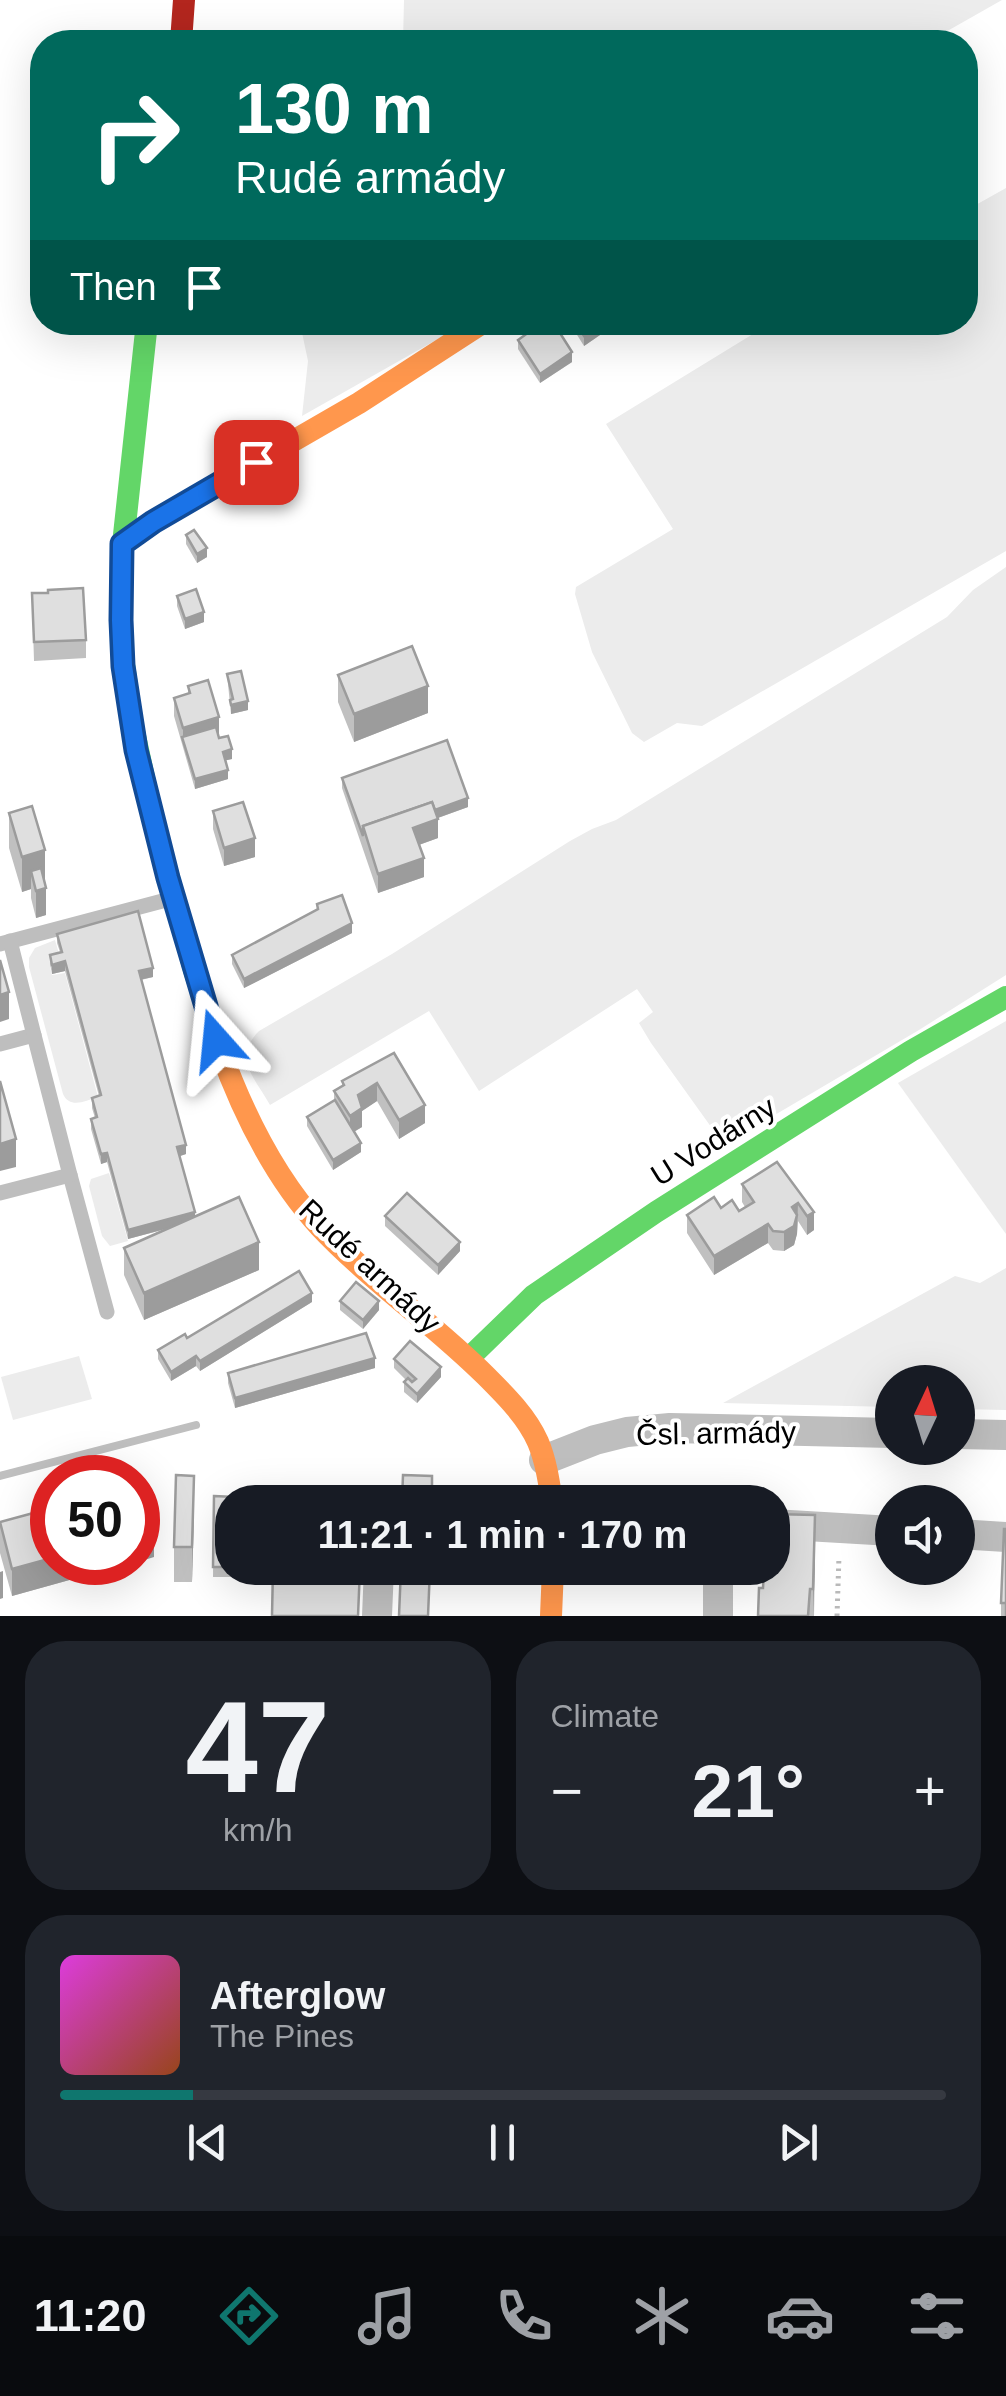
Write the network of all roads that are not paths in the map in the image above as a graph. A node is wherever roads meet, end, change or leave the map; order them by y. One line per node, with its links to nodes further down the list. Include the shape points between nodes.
1 (184, 0): 2 (main road)
2 (182, 30)
3 (146, 335): 5 (main road, Rudé armády)
4 (464, 335): 5 (main road)
5 (122, 544): 6 (main road, Rudé armády, via 128,707)
6 (174, 898): 7 (lane); 14 (main road, Rudé armády, via 230,1079 268,1156 314,1219)
7 (5, 942): 9 (lane)
8 (1006, 998): 14 (main road, U Vodárny, via 656,1212 534,1295)
9 (34, 1035): 10 (lane); 11 (lane)
10 (0, 1044)
11 (70, 1174): 12 (lane); 13 (lane)
12 (0, 1193)
13 (107, 1312)
14 (469, 1358): 18 (main road, Rudé armády, via 526,1422)
15 (875, 1433): 18 (street, Čsl. armády, via 670,1428 595,1440)
16 (975, 1434): 17 (street)
17 (1006, 1435)
18 (544, 1460): 19 (main road, Rudé armády)
19 (549, 1485)
20 (790, 1525): 21 (street)
21 (875, 1530)
22 (975, 1535): 23 (street)
23 (1006, 1537)
24 (378, 1585): 27 (street)
25 (552, 1585): 28 (main road)
26 (718, 1585): 29 (street)
27 (377, 1616)
28 (551, 1616)
29 (718, 1616)

